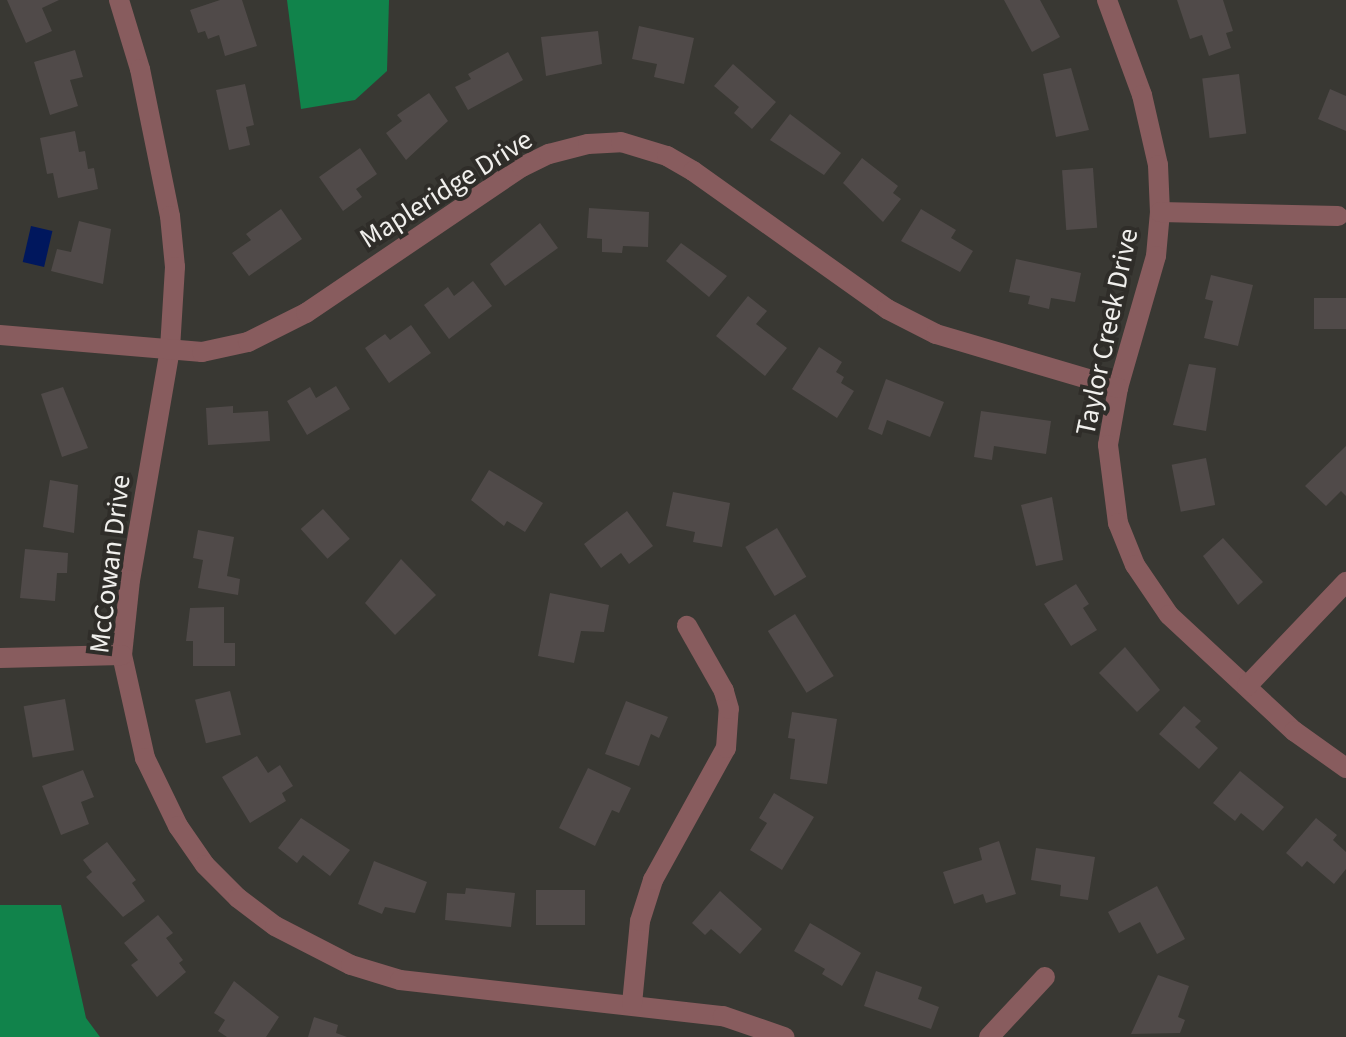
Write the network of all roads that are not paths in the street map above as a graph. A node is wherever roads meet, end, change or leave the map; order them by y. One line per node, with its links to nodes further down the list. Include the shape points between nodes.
1 (119, 0): 6 (street, McCowan Drive, via 170,216)
2 (1108, 0): 3 (street, Taylor Creek Drive, via 1142,95 1158,165)
3 (1160, 212): 4 (street); 7 (street, Taylor Creek Drive, via 1156,256)
4 (1338, 216)
5 (0, 335): 6 (street, Mapleridge Drive)
6 (170, 349): 7 (street, Mapleridge Drive, via 222,350 273,332 522,167 562,150 621,142 693,171 887,310 936,334); 10 (street, McCowan Drive)
7 (1118, 388): 12 (street, Taylor Creek Drive, via 1109,475 1118,523 1136,565 1169,615)
8 (1346, 582): 12 (street)
9 (687, 626): 15 (street, via 724,691 726,748 653,880 640,921)
10 (122, 655): 11 (street); 15 (street, McCowan Drive, via 145,758 178,826 206,865 274,926 351,965 400,980)
11 (0, 658)
12 (1247, 686): 13 (street, Taylor Creek Drive)
13 (1346, 768)
14 (1044, 977): 17 (street)
15 (632, 1004): 16 (street, McCowan Drive, via 723,1016)
16 (784, 1037)
17 (989, 1037)

